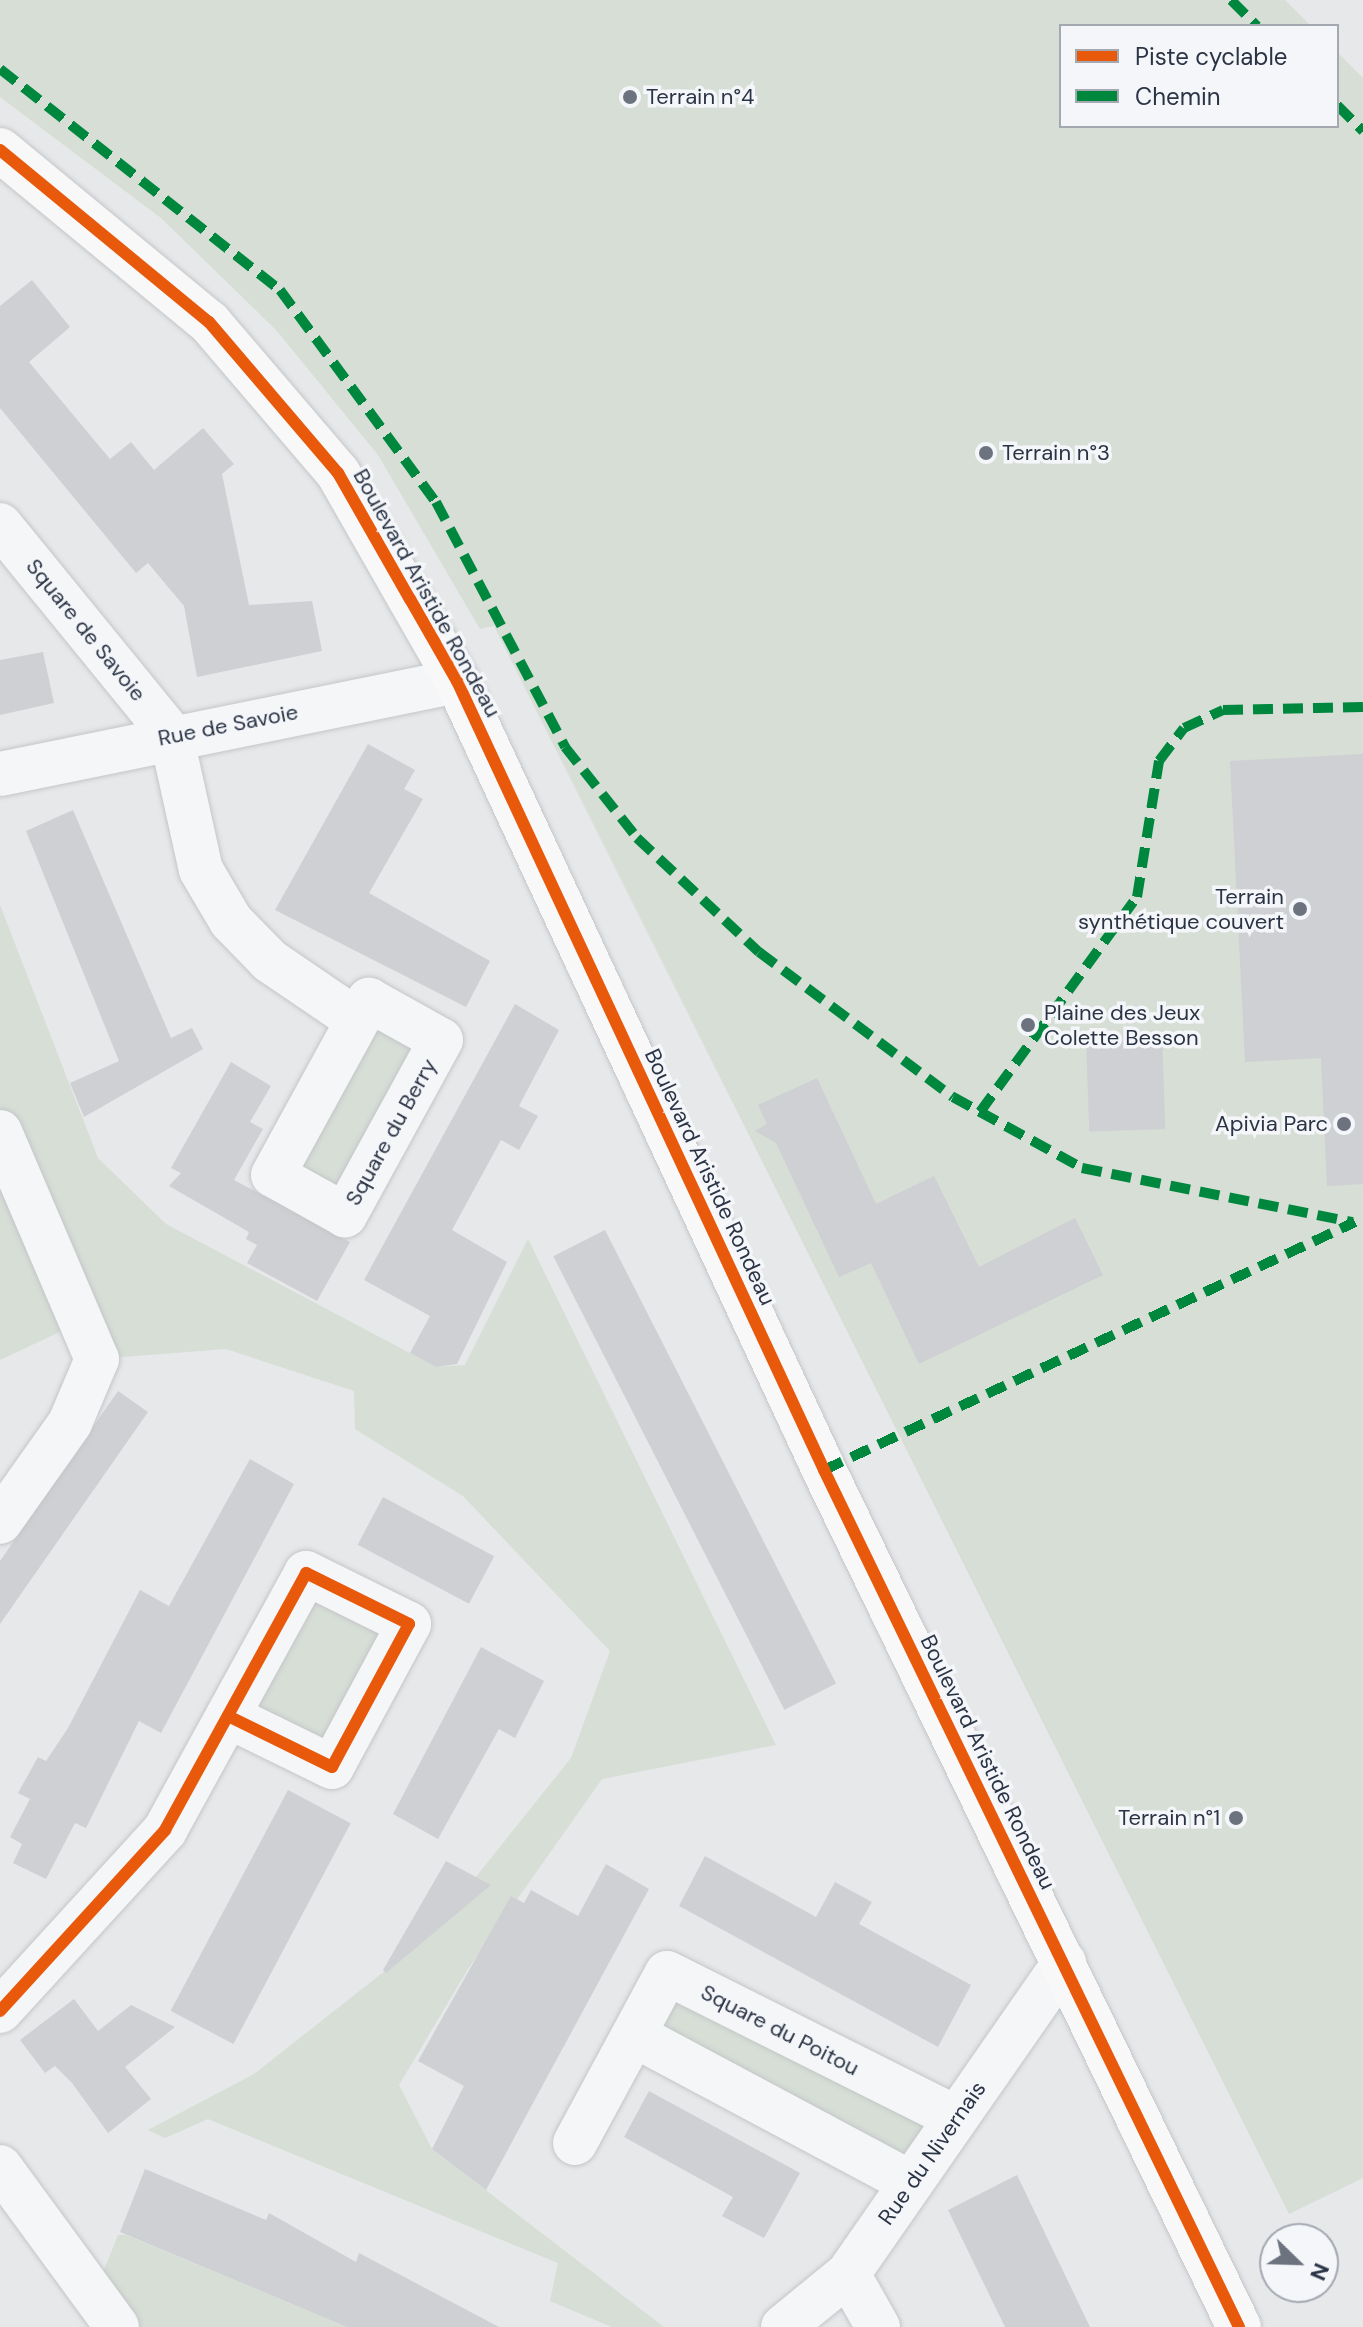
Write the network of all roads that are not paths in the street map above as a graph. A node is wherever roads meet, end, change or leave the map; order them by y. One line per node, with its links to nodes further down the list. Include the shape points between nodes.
1 (0, 150): 3 (street, Boulevard Aristide Rondeau, via 219,333 338,473)
2 (0, 525): 4 (street, Square de Savoie)
3 (457, 681): 4 (street, Rue de Savoie); 10 (street, Boulevard Aristide Rondeau, via 824,1470)
4 (171, 735): 5 (street, Rue de Savoie); 6 (street, via 201,870 231,921 270,961)
5 (0, 774)
6 (354, 1018): 6 (street, Square du Berry, via 273,1175 345,1215 441,1040 369,1000)
7 (0, 1132): 8 (street, via 97,1359 70,1423)
8 (0, 1522)
9 (228, 1716): 9 (street, via 306,1573 409,1624 332,1767); 11 (street, via 165,1830)
10 (1064, 1963): 13 (street, Rue du Nivernais); 21 (street, Boulevard Aristide Rondeau)
11 (0, 2011)
12 (634, 2035): 13 (street, Square du Poitou, via 667,1973); 14 (street, Square du Poitou); 16 (street)
13 (956, 2118): 16 (street, Rue du Nivernais)
14 (575, 2143)
15 (0, 2167): 18 (street)
16 (911, 2183): 17 (street, Rue du Nivernais)
17 (848, 2274): 19 (street, Rue du Nivernais); 20 (street)
18 (117, 2327)
19 (783, 2327)
20 (878, 2327)
21 (1239, 2327)

